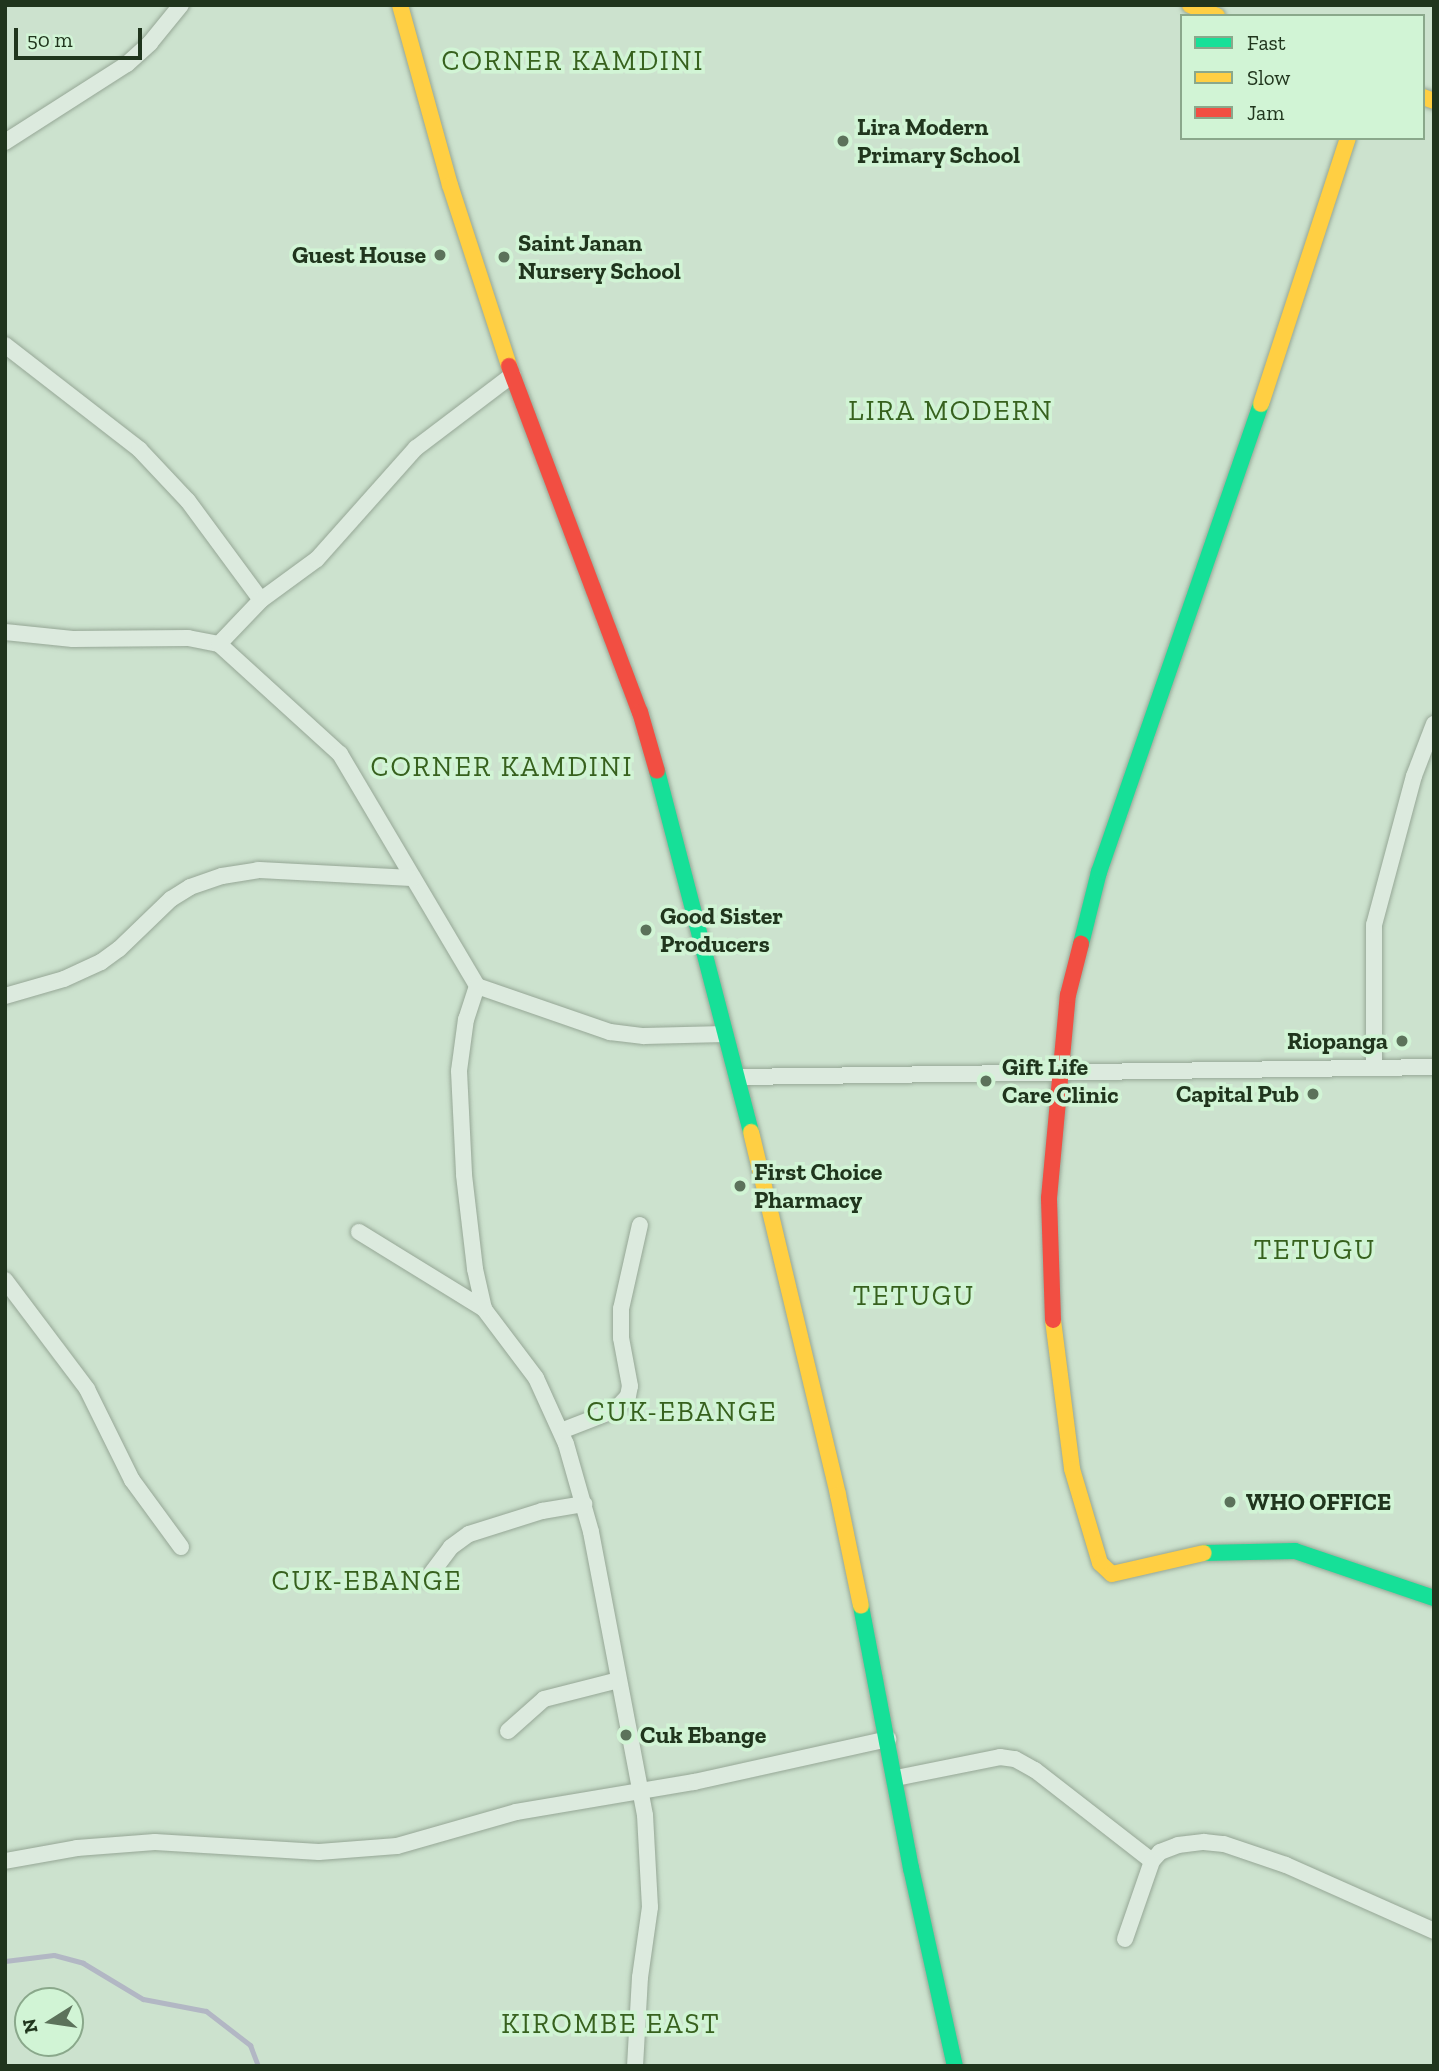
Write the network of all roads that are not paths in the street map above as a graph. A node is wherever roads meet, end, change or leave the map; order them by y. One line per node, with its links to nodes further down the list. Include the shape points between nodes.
1 (181, 5): 6 (street, via 127,64)
2 (400, 5): 8 (street, via 450,185)
3 (1191, 5): 4 (street)
4 (1212, 14)
5 (1347, 140): 19 (street, via 1099,872 1068,995)
6 (5, 142)
7 (5, 345): 9 (street, via 138,449 188,501)
8 (512, 375): 9 (street, via 416,448 317,559); 16 (street, via 640,712)
9 (261, 600): 11 (street)
10 (5, 632): 11 (street, via 74,639 188,638)
11 (219, 644): 13 (street, via 340,754)
12 (1434, 724): 17 (street, via 1414,776 1374,925)
13 (413, 878): 14 (street); 15 (street, via 258,870 222,876 171,899 101,962 64,979)
14 (477, 986): 16 (street, via 610,1032); 24 (street, via 466,1019 459,1071 460,1128 469,1228)
15 (5, 996)
16 (725, 1034): 20 (street)
17 (1374, 1067): 18 (street); 19 (street)
18 (1434, 1067)
19 (1062, 1074): 20 (street); 29 (street, via 1049,1198 1053,1331 1072,1469 1100,1563 1112,1574 1191,1554 1295,1552)
20 (738, 1077): 32 (street, via 838,1495)
21 (640, 1225): 25 (street, via 621,1309 628,1396 614,1410)
22 (359, 1232): 24 (street)
23 (5, 1280): 27 (street, via 87,1389 132,1480)
24 (484, 1309): 25 (street, via 536,1378)
25 (561, 1431): 26 (street)
26 (584, 1504): 28 (street, via 542,1511 469,1534 451,1546); 30 (street)
27 (181, 1547)
28 (427, 1579)
29 (1434, 1598)
30 (619, 1680): 31 (street, via 544,1699); 34 (street)
31 (508, 1731)
32 (888, 1739): 33 (street); 34 (street)
33 (896, 1778): 36 (street, via 987,1759 1015,1759); 40 (street)
34 (638, 1790): 35 (street, via 516,1812 397,1846 319,1852 155,1842 77,1848); 39 (street, via 645,1815 649,1907)
35 (5, 1861)
36 (1152, 1861): 37 (street, via 1178,1845 1224,1843 1286,1865); 38 (street)
37 (1434, 1931)
38 (1125, 1939)
39 (635, 2066)
40 (955, 2066)

